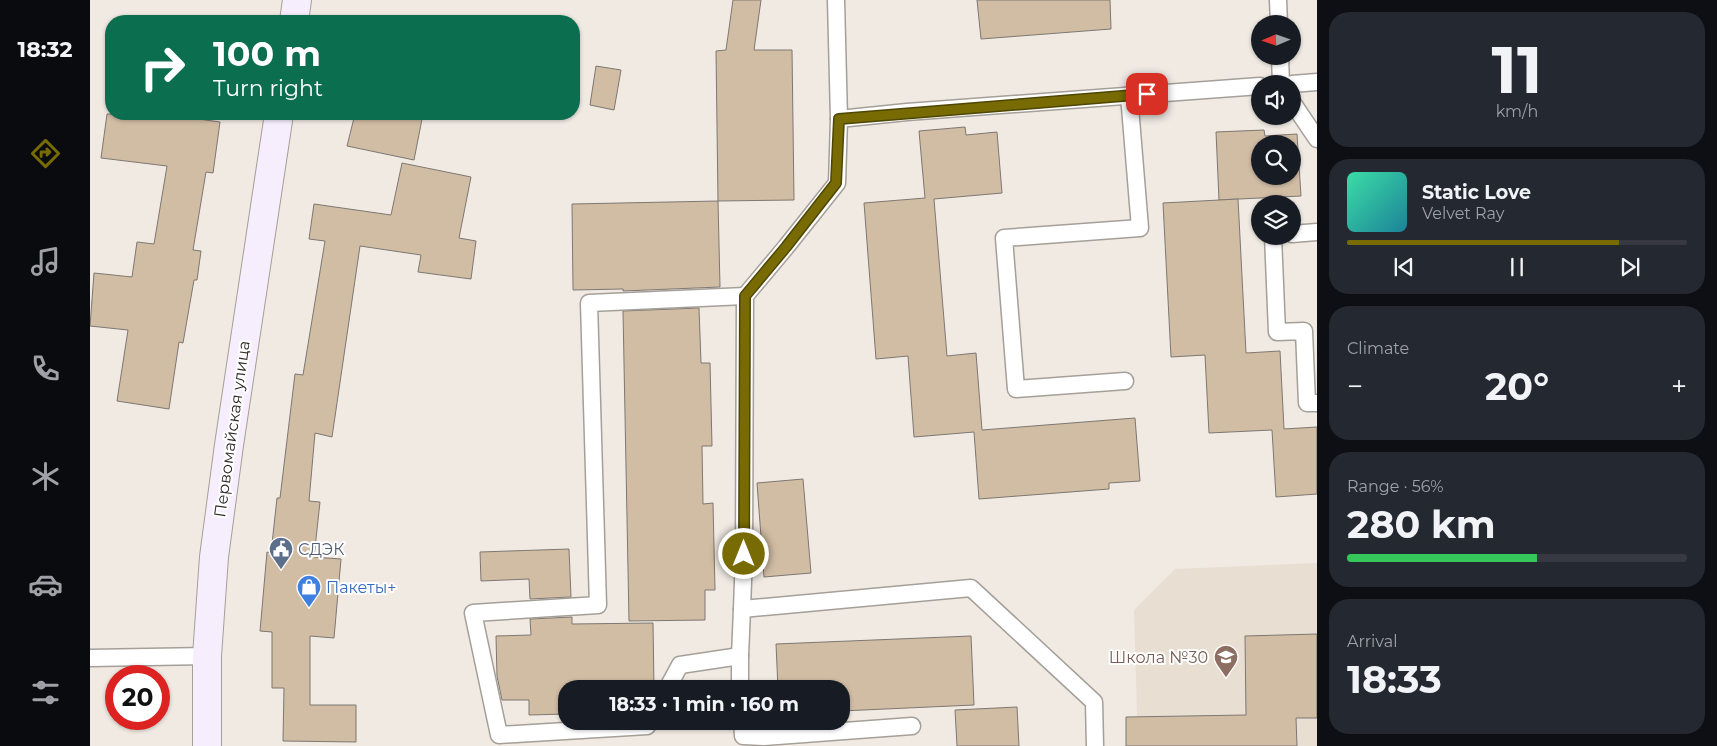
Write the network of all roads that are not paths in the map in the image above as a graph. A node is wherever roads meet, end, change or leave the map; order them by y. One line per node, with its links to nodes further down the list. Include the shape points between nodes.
1 (298, 0): 4 (street)
2 (836, 0): 11 (lane)
3 (1278, 0): 5 (lane)
4 (295, 15)
5 (1279, 15)
6 (1317, 82): 7 (lane)
7 (1301, 83)
8 (1251, 87): 9 (lane)
9 (1129, 95): 11 (lane); 18 (lane, via 1140,228 1004,238 1016,389)
10 (1301, 115): 13 (lane)
11 (839, 119): 17 (lane, via 836,183)
12 (278, 120): 21 (street, Первомайская улица, via 228,445 214,557)
13 (1317, 139)
14 (1317, 232): 15 (lane)
15 (1301, 233)
16 (1274, 245): 19 (lane, via 1277,332 1304,331 1307,404)
17 (745, 296): 20 (lane); 27 (lane, via 590,303 598,605 473,613 499,735)
18 (1125, 381)
19 (1317, 403)
20 (742, 609): 22 (lane); 31 (lane, via 971,588 1094,702)
21 (207, 656): 23 (lane); 30 (street, Первомайская улица)
22 (740, 656): 24 (lane, via 680,665); 25 (lane)
23 (90, 658)
24 (672, 680)
25 (740, 680)
26 (912, 726): 29 (lane)
27 (582, 730)
28 (742, 734): 29 (lane)
29 (764, 742)
30 (206, 746)
31 (1095, 746)

